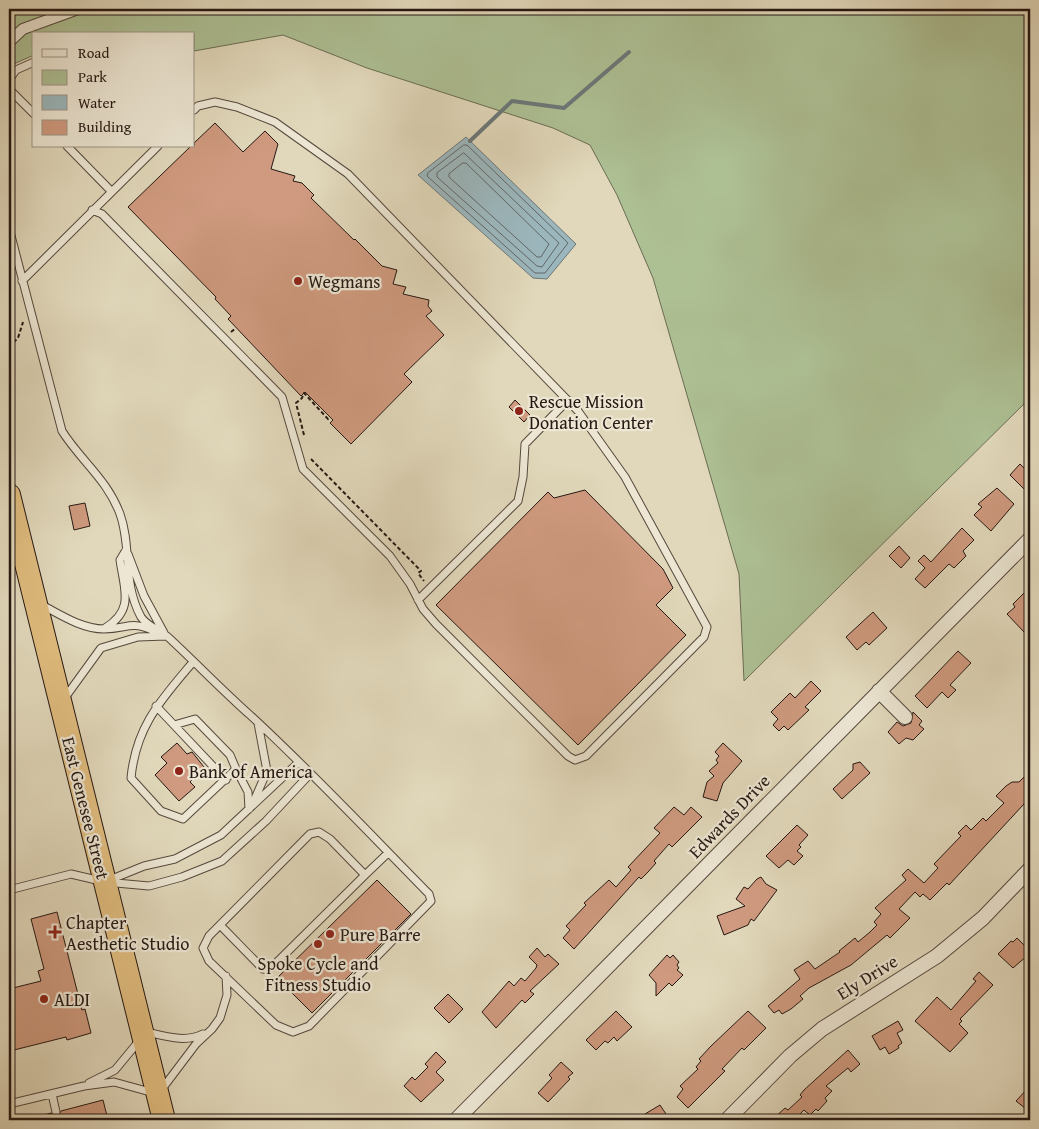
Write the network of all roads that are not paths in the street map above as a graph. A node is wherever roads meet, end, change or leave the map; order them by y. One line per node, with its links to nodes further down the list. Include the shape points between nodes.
1 (78, 9): 2 (street, via 23,29)
2 (9, 42)
3 (32, 63): 4 (lane, via 16,70)
4 (9, 80)
5 (9, 89): 7 (lane)
6 (195, 109): 14 (lane, via 215,102 275,122 348,174)
7 (32, 112)
8 (68, 148): 10 (lane)
9 (156, 148): 10 (lane)
10 (111, 191): 11 (lane)
11 (92, 210): 13 (lane); 19 (lane, via 102,214 282,397 303,468 390,556)
12 (9, 228): 13 (lane)
13 (22, 281): 18 (lane, via 62,431 74,451 104,482 120,514)
14 (568, 400): 19 (lane, via 525,444 518,500); 19 (lane, via 624,478 707,627 704,637 586,756 575,760 493,683 436,624)
15 (9, 495): 16 (highway, East Genesee Street)
16 (13, 530): 20 (highway, East Genesee Street)
17 (1030, 539): 24 (street, Edwards Drive)
18 (126, 549): 21 (lane, via 120,560 126,599 123,612); 22 (lane, via 144,596); 22 (lane, via 126,568 142,618)
19 (418, 600)
20 (36, 601): 21 (lane, via 88,627); 25 (highway, East Genesee Street)
21 (103, 629): 22 (lane, via 138,624)
22 (166, 636): 23 (lane); 25 (lane, via 138,637 101,648)
23 (193, 662): 26 (lane); 28 (lane)
24 (880, 691): 27 (street); 50 (street, Edwards Drive)
25 (61, 704): 38 (highway, East Genesee Street)
26 (156, 706): 29 (lane); 33 (lane, via 146,722 134,756 131,778 162,811 183,819)
27 (905, 717)
28 (258, 722): 30 (lane); 34 (lane, via 267,771)
29 (174, 725): 31 (lane, via 195,719 230,756); 33 (lane)
30 (299, 762): 32 (lane); 34 (lane)
31 (236, 769): 33 (lane); 34 (lane, via 248,792)
32 (310, 774): 35 (lane); 38 (lane, via 222,861 149,886)
33 (226, 780)
34 (249, 810): 38 (lane, via 221,835 175,859 144,866)
35 (388, 853): 37 (lane); 41 (lane, via 429,894 431,901 309,1026 293,1032 276,1025)
36 (1030, 869): 51 (street, Ely Drive, via 983,918 937,956 822,1029 790,1056)
37 (365, 875): 40 (lane, via 330,839 319,832 310,834); 40 (lane, via 269,970 262,969)
38 (105, 882): 39 (lane, via 71,874); 43 (highway, East Genesee Street)
39 (9, 890)
40 (220, 925): 41 (lane, via 203,948 209,961)
41 (226, 976): 42 (lane, via 227,995 220,1018)
42 (212, 1029): 43 (lane, via 194,1038); 46 (lane, via 196,1044)
43 (143, 1033): 44 (lane, via 115,1070); 46 (highway, East Genesee Street)
44 (84, 1086): 45 (lane); 46 (lane, via 114,1082)
45 (52, 1094): 47 (lane); 48 (lane)
46 (158, 1094): 49 (highway, East Genesee Street)
47 (9, 1104)
48 (56, 1112)
49 (164, 1120)
50 (456, 1120)
51 (727, 1120)

